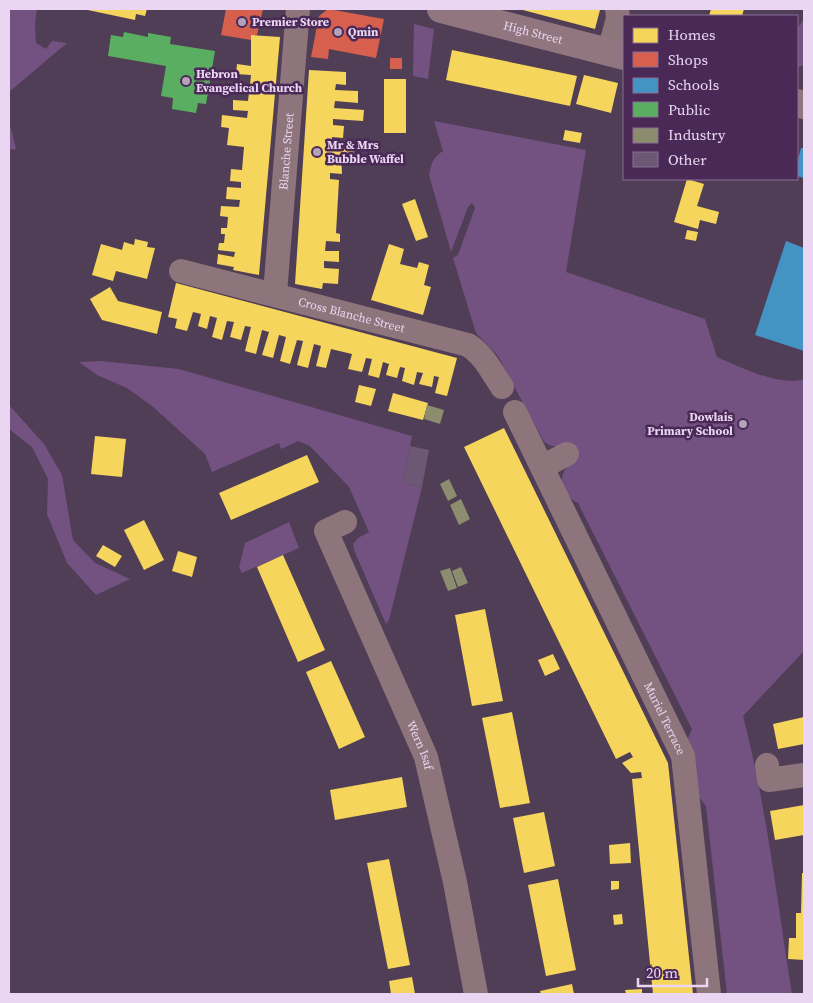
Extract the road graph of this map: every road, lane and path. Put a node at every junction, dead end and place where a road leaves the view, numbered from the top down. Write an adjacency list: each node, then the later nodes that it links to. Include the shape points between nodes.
1 (298, 9): 6 (street, Blanche Street)
2 (441, 9): 4 (street, High Street)
3 (617, 9): 4 (street)
4 (617, 54)
5 (182, 271): 6 (street, Cross Blanche Street)
6 (276, 293): 7 (street, Cross Blanche Street, via 468,345 487,363)
7 (502, 387)
8 (515, 412): 10 (street, Muriel Terrace)
9 (567, 454): 10 (street)
10 (542, 467): 15 (street, Muriel Terrace, via 683,756)
11 (345, 522): 14 (street, Wern Isaf, via 326,531 426,757 455,882)
12 (767, 765): 13 (street, via 769,780)
13 (804, 775)
14 (476, 994)
15 (709, 994)

